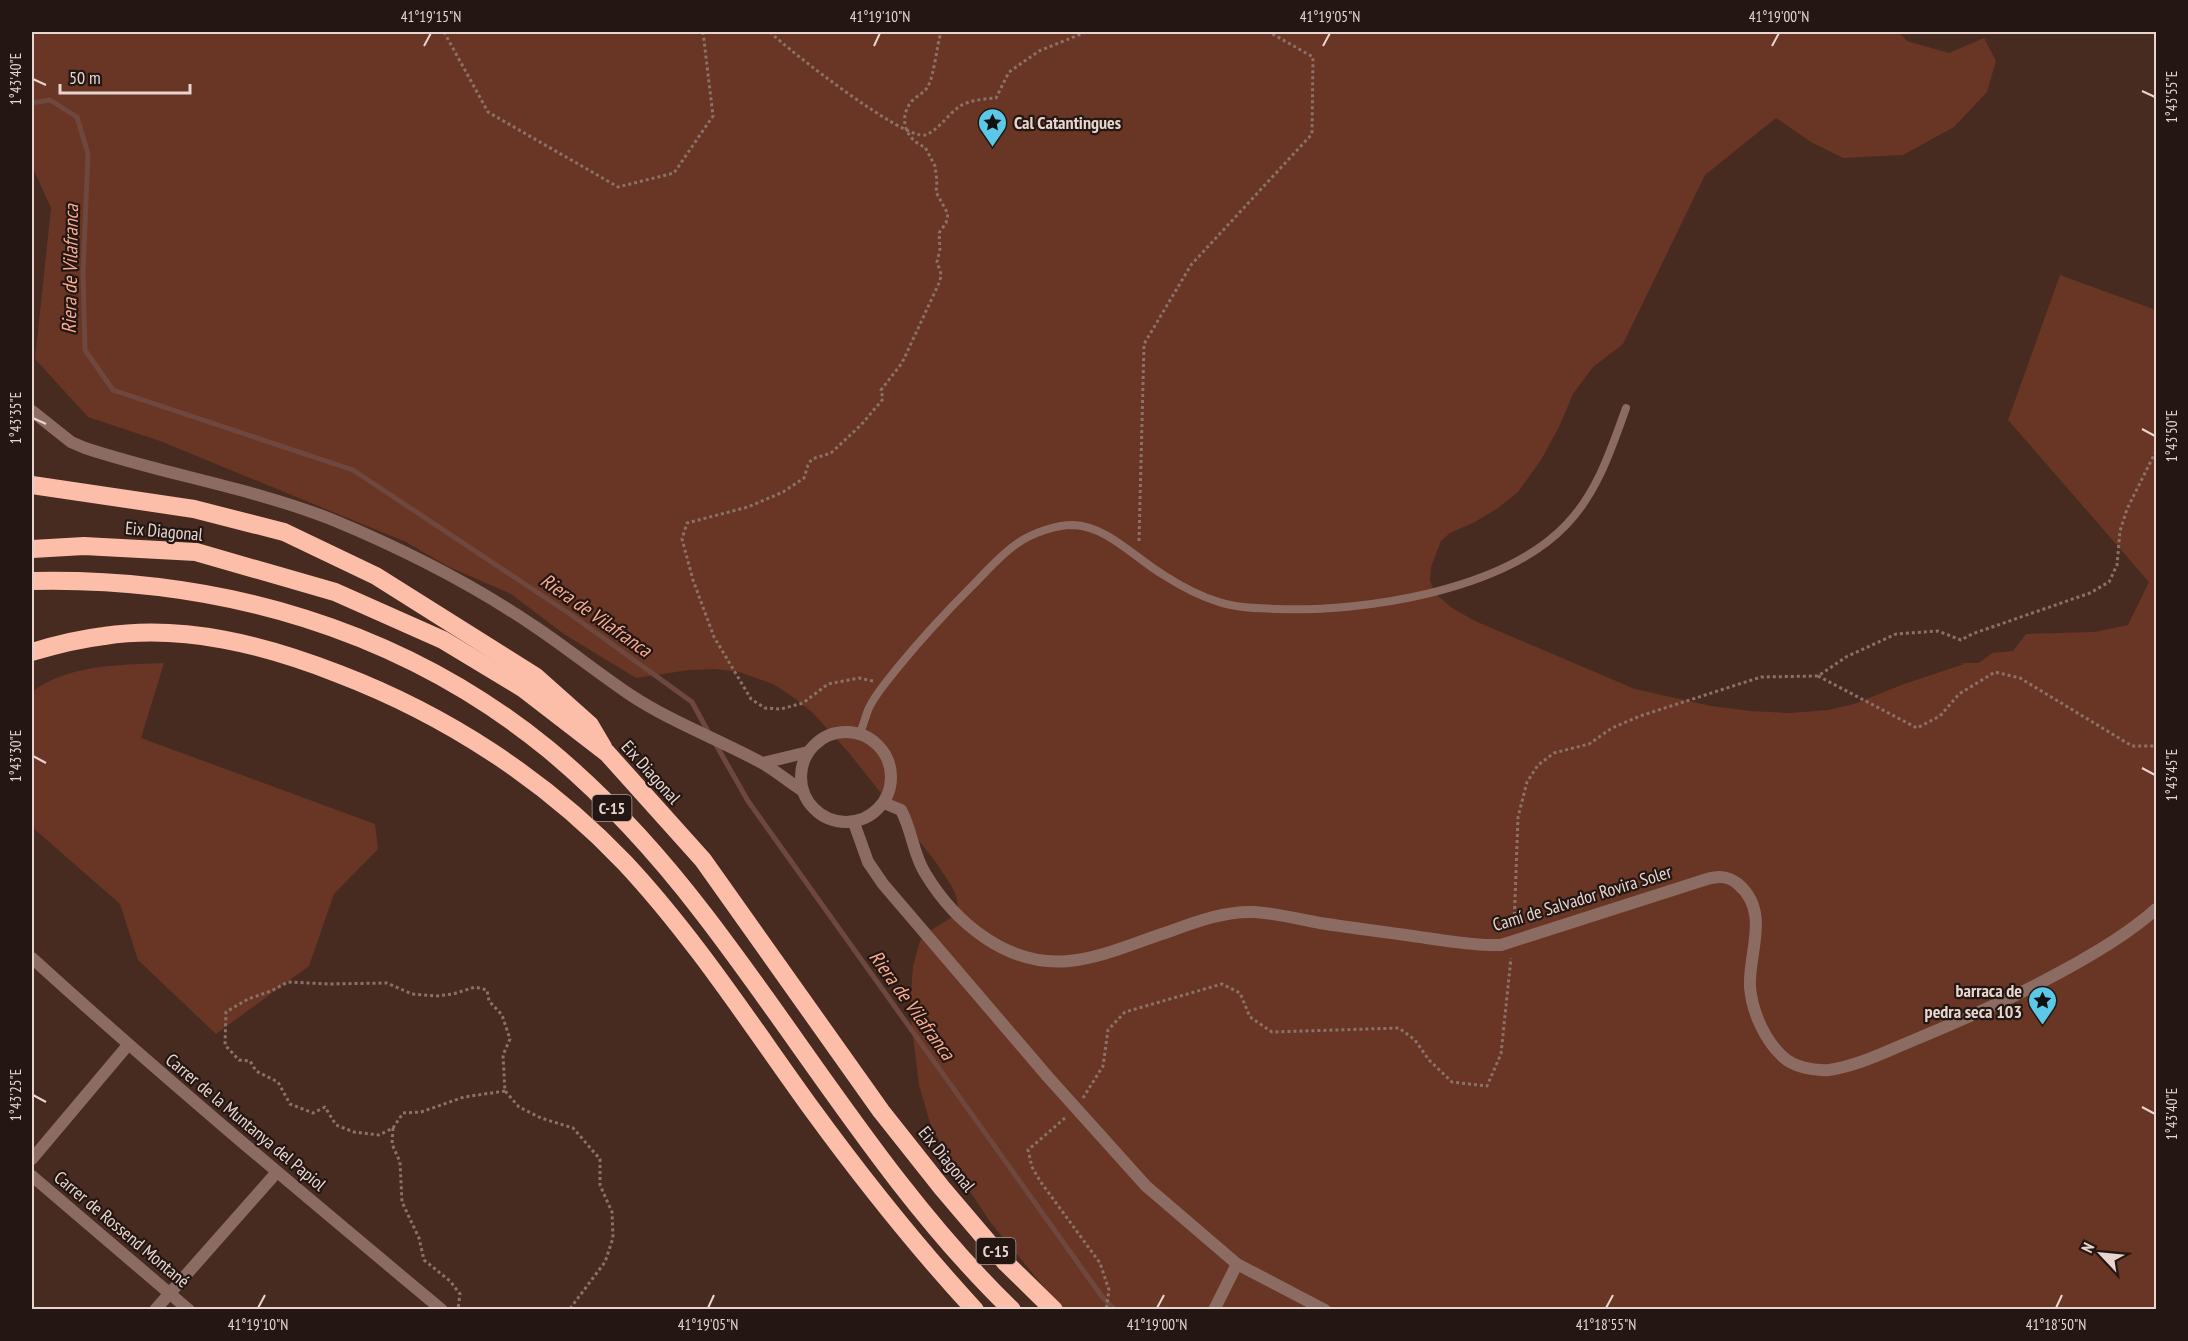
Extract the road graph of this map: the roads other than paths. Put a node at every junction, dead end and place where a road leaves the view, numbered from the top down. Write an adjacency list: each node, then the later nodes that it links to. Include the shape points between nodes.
1 (1626, 408): 7 (lane, via 1588,498 1566,525 1538,549 1452,588 1307,610 1246,608 1196,593 1162,575 1099,531 1073,525 1046,530 1018,543 944,614 881,688)
2 (32, 411): 10 (street, via 85,448 282,501 381,541 458,580 535,627 666,717)
3 (32, 485): 9 (highway, via 194,509 284,532 376,576 535,676 590,725)
4 (32, 549): 9 (highway, Eix Diagonal / C-15, via 84,546 196,552 335,592 443,640 524,689)
5 (32, 580): 26 (highway, C-15, via 165,587 220,596 292,615 345,632 406,660 463,690 526,733 602,798 663,863 911,1196)
6 (32, 652): 25 (highway, via 106,635 183,634 226,639 353,679 412,705 524,773 593,832 658,900 906,1232)
7 (860, 733): 8 (street, via 835,733 820,739); 12 (street, via 883,750 891,764 892,779)
8 (808, 752): 10 (street); 11 (street, via 802,766)
9 (607, 753): 27 (highway, Eix Diagonal / C-15, via 703,860 881,1111 942,1188 1005,1262)
10 (763, 763): 11 (street)
11 (803, 791): 13 (street, via 810,805 829,820)
12 (884, 803): 13 (street, via 870,817); 14 (street, Camí de Salvador Rovira Soler, via 901,810 924,872 966,923 1017,955 1055,962 1084,958 1209,918 1240,912 1490,945 1513,942 1721,876 1742,888 1754,908 1750,986 1760,1024 1782,1056 1802,1067 1828,1070 1857,1063 2019,995 2115,940)
13 (854, 822): 20 (street, via 868,862 883,884 1077,1109 1146,1186)
14 (2157, 909)
15 (32, 958): 16 (street, Carrer de la Muntanya del Papiol)
16 (128, 1045): 17 (street); 18 (street, Carrer de la Muntanya del Papiol)
17 (32, 1159)
18 (277, 1172): 21 (street); 24 (street, Carrer de la Muntanya del Papiol)
19 (32, 1176): 21 (street, Carrer de Rossend Montané)
20 (1237, 1264): 28 (street); 29 (street)
21 (170, 1293): 22 (street); 23 (street, Carrer de Rossend Montané)
22 (155, 1310)
23 (189, 1310)
24 (442, 1310)
25 (975, 1310)
26 (1012, 1310)
27 (1054, 1310)
28 (1214, 1310)
29 (1325, 1310)

